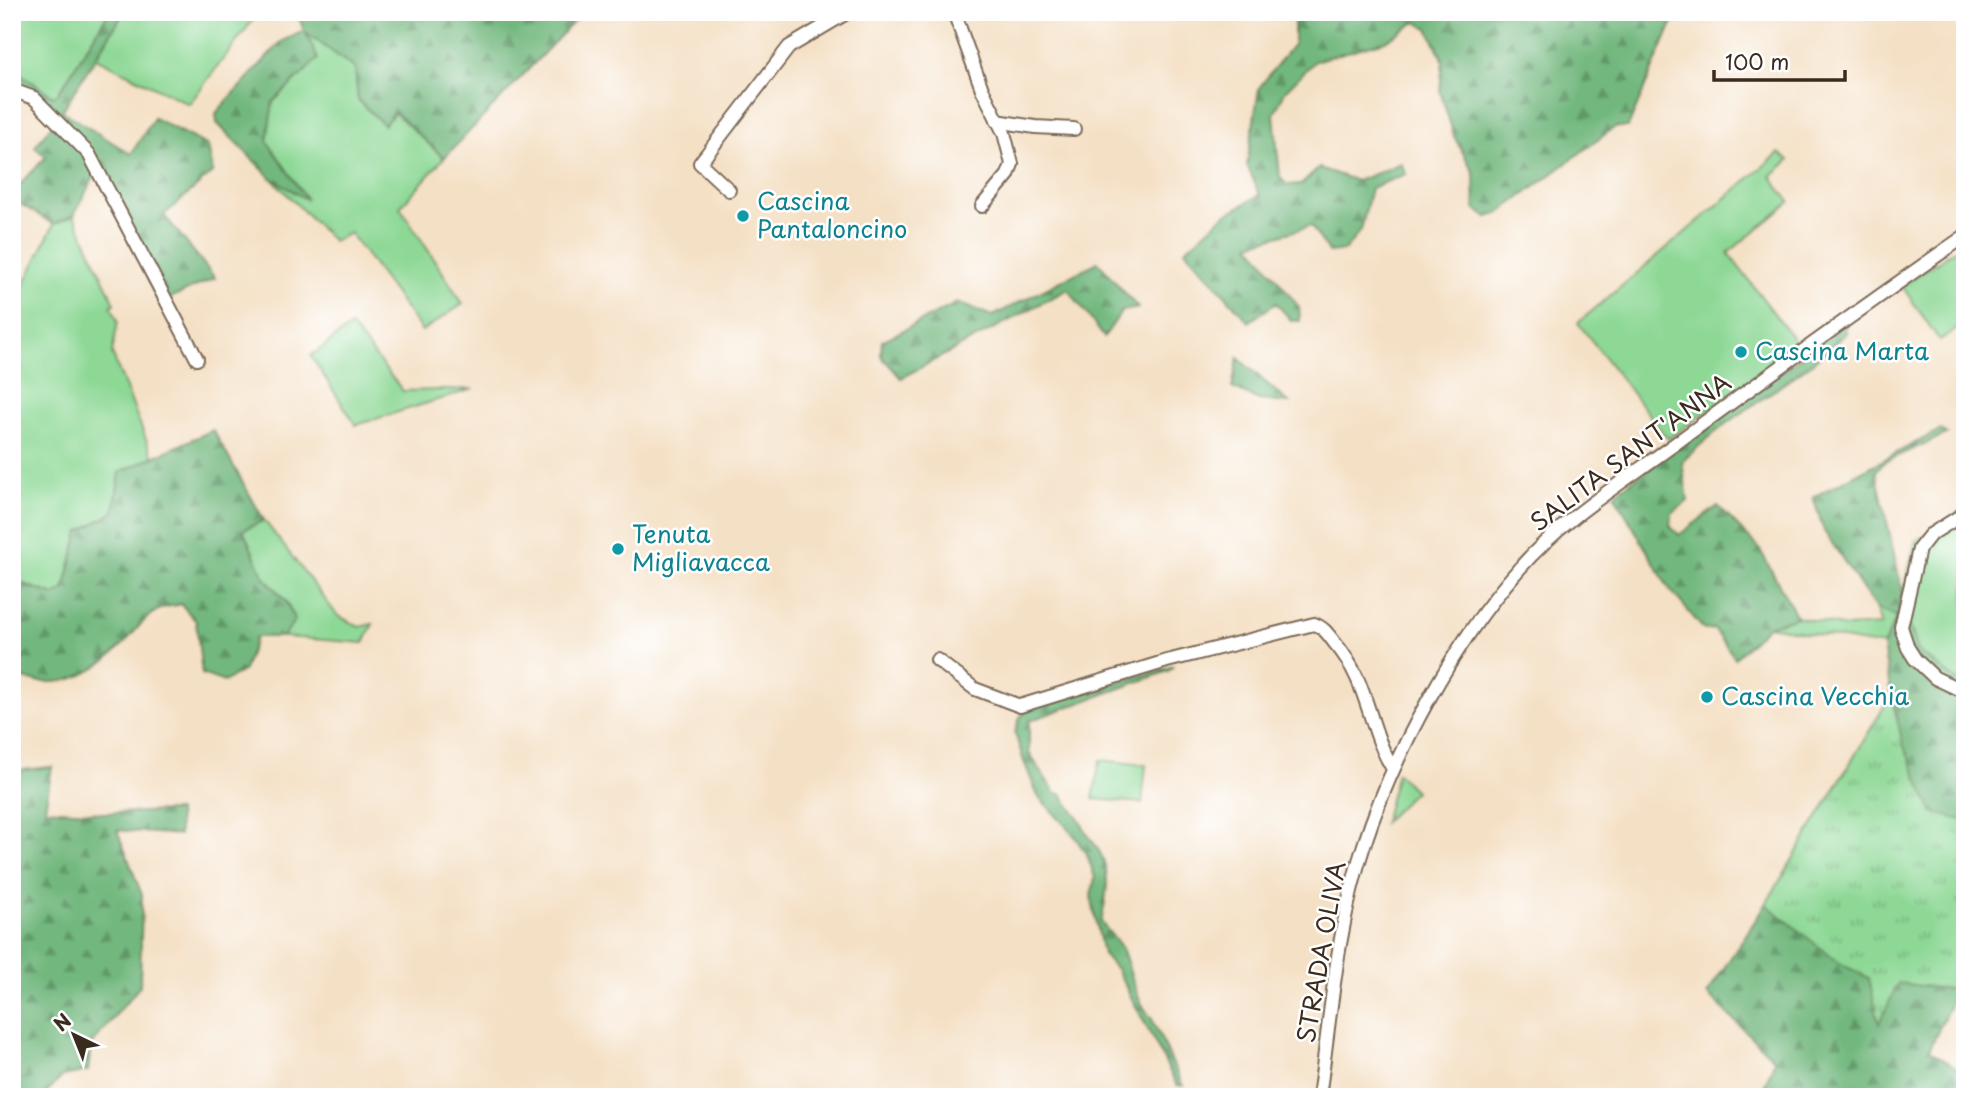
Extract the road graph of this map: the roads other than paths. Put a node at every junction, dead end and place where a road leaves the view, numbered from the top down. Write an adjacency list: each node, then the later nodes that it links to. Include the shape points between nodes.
1 (848, 12): 6 (street, via 789,47 700,163)
2 (954, 12): 4 (street)
3 (12, 90): 9 (street, via 34,98 89,153)
4 (997, 121): 5 (street); 7 (street, via 1012,164)
5 (1074, 129)
6 (729, 190)
7 (982, 206)
8 (1965, 236): 13 (street, SALITA SANT'ANNA, via 1629,478 1535,553 1477,622)
9 (197, 359)
10 (1965, 513): 12 (street, via 1930,535 1919,550 1901,627 1915,659 1935,678)
11 (937, 660): 13 (street, via 975,689 1020,706 1167,661 1314,624 1337,645 1359,677)
12 (1965, 692)
13 (1391, 774): 14 (street, STRADA OLIVA, via 1363,846 1348,908)
14 (1319, 1097)

